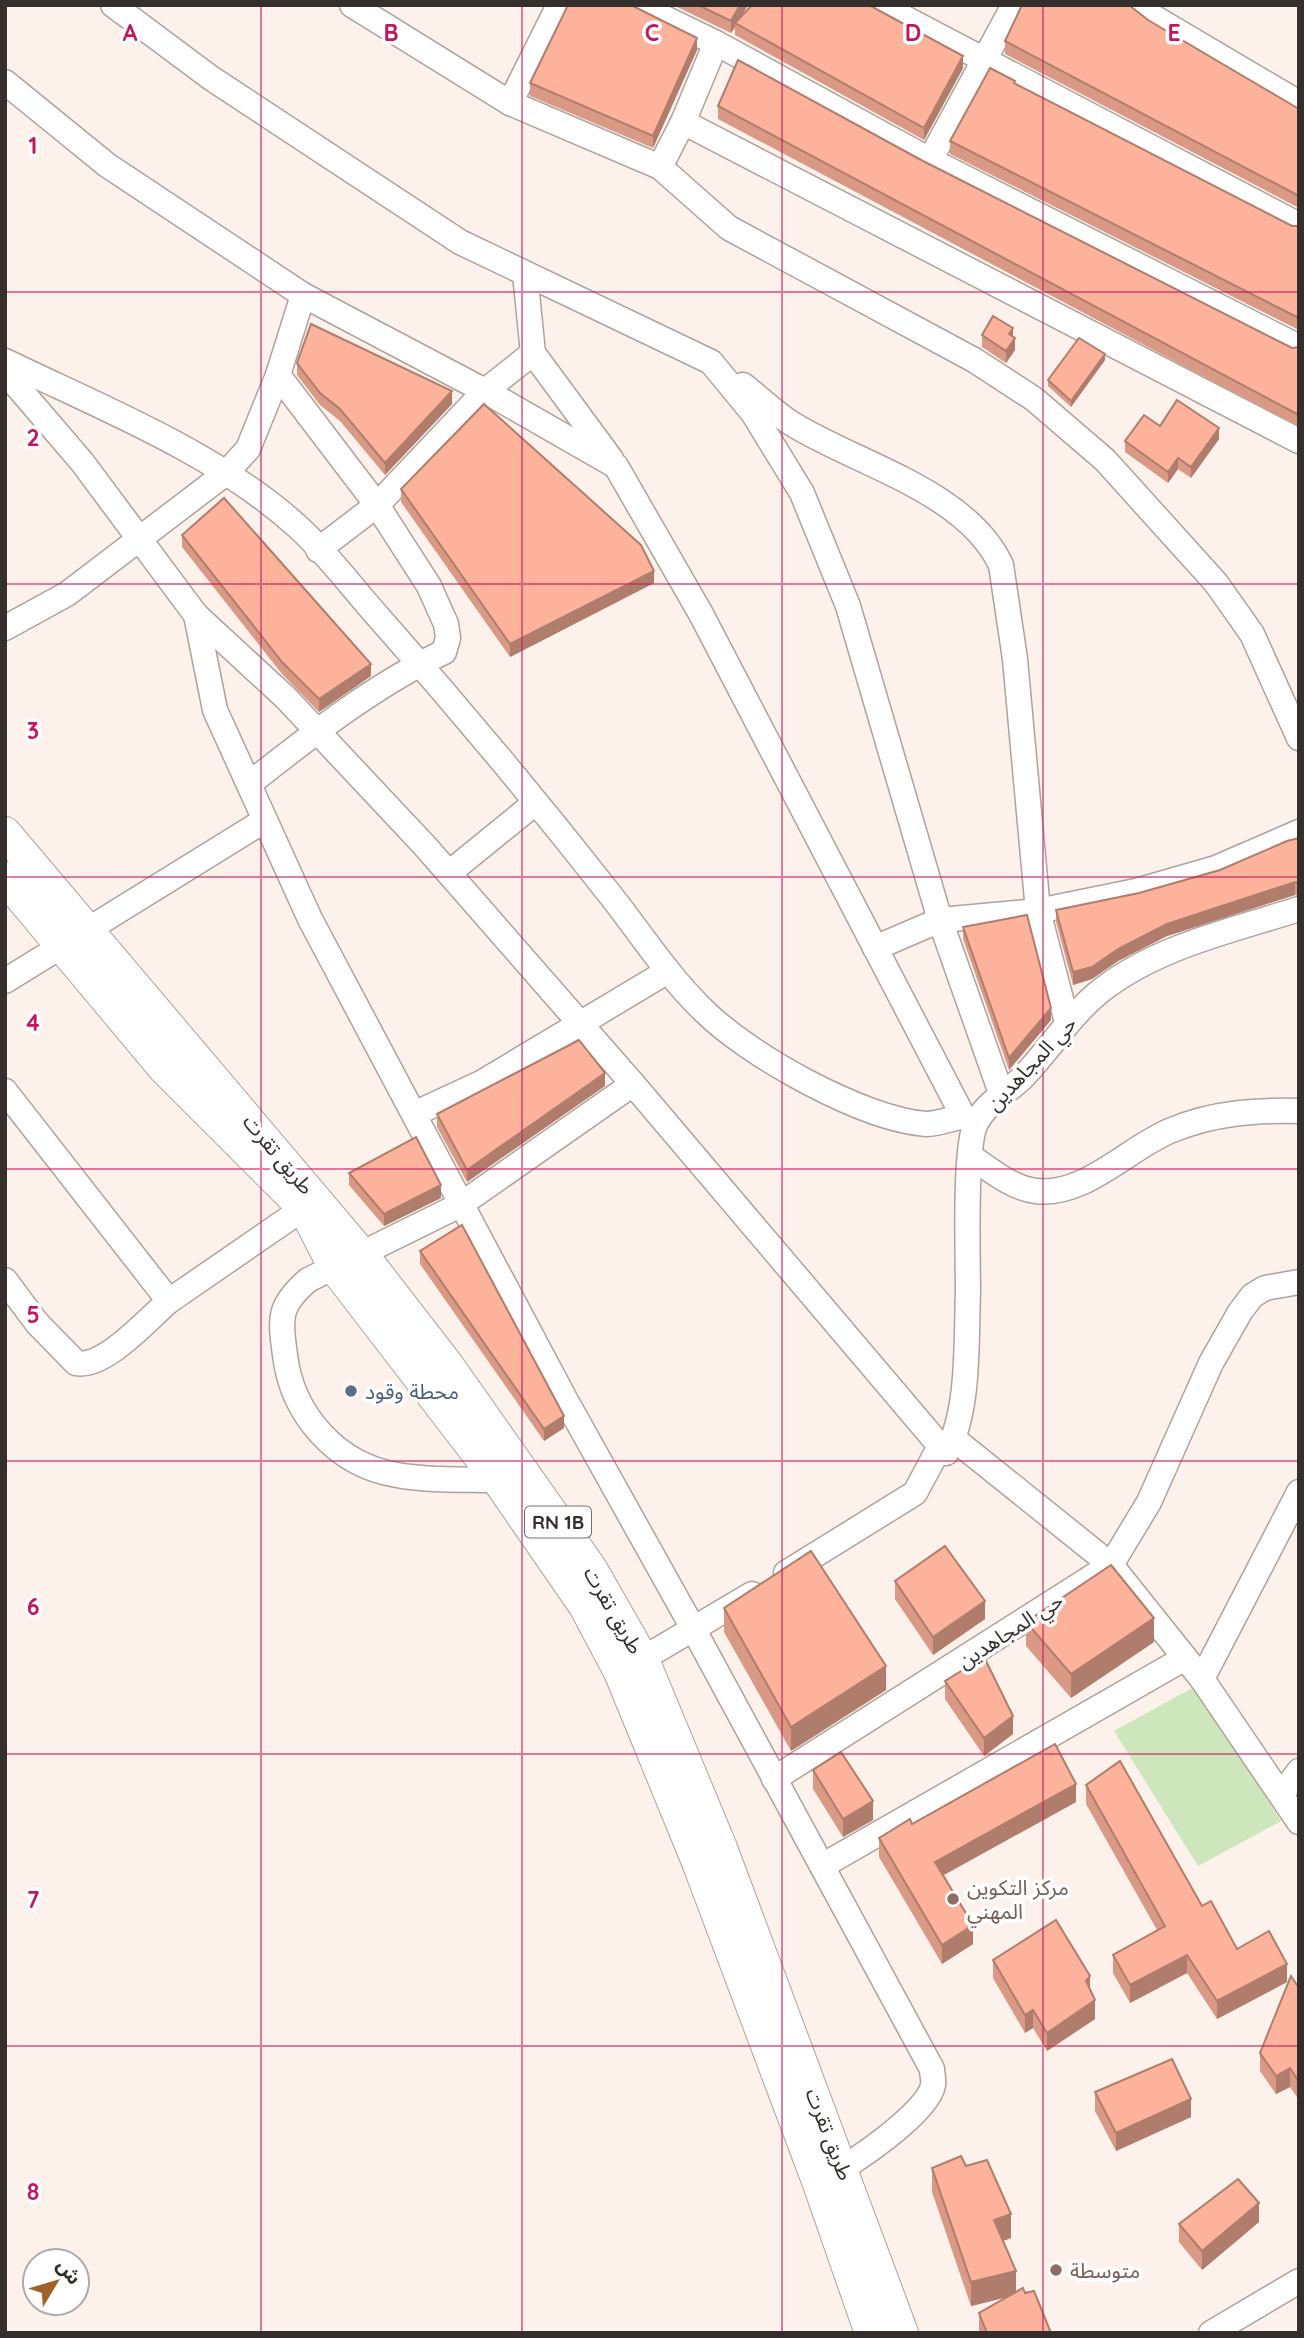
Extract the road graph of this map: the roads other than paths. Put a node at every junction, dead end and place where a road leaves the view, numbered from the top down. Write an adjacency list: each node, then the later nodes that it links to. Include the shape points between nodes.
1 (113, 5): 17 (street, via 350,172 460,242)
2 (352, 5): 11 (street)
3 (559, 5): 11 (street)
4 (638, 5): 8 (street)
5 (880, 5): 9 (street)
6 (1014, 5): 9 (street)
7 (1133, 5): 12 (street)
8 (716, 43): 13 (street); 14 (street)
9 (983, 58): 14 (street); 16 (street)
10 (5, 82): 18 (street, via 107,164)
11 (510, 103): 15 (street)
12 (1299, 103)
13 (683, 122): 15 (street); 26 (street)
14 (930, 160): 19 (street)
15 (660, 167): 36 (street, via 729,228 974,360 1034,399 1092,448 1235,609 1252,634)
16 (1299, 225)
17 (524, 274): 20 (street); 22 (street)
18 (303, 295): 24 (street); 25 (street)
19 (1299, 347)
20 (533, 353): 25 (street); 27 (street)
21 (5, 362): 28 (street)
22 (711, 362): 45 (street, via 794,424 941,501 968,520 995,552 1001,565 1015,659); 46 (street, via 753,413 802,493 848,606)
23 (5, 372): 30 (street)
24 (278, 375): 28 (street, via 248,449); 29 (street)
25 (485, 391): 27 (street); 29 (street)
26 (1299, 441)
27 (616, 466): 49 (street, via 701,614)
28 (226, 473): 30 (street); 31 (street, via 298,526)
29 (377, 505): 31 (street); 34 (street, via 429,586 446,624 444,652)
30 (139, 538): 32 (street); 33 (street, via 67,594)
31 (318, 550): 34 (street)
32 (196, 615): 35 (street); 37 (street, via 215,710)
33 (5, 628)
34 (420, 664): 35 (street); 38 (street)
35 (317, 731): 37 (street); 42 (street)
36 (1298, 735)
37 (249, 784): 39 (street)
38 (535, 803): 42 (street); 50 (street)
39 (265, 820): 47 (street); 58 (street, via 310,919)
40 (5, 832): 47 (main road, طريق تقرت / RN 1B)
41 (1299, 832): 45 (street, via 1216,868 1136,891)
42 (449, 873): 53 (street)
43 (5, 878): 48 (main road, طريق تقرت / RN 1B)
44 (1299, 909): 52 (street, حي المجاهدين, via 1142,964 1103,989)
45 (1038, 911): 46 (street); 52 (street)
46 (940, 920): 49 (street); 56 (street)
47 (88, 929): 48 (street); 63 (main road, طريق تقرت / RN 1B)
48 (63, 947): 51 (street); 62 (main road, طريق تقرت / RN 1B, via 164,1068)
49 (876, 948): 59 (street)
50 (668, 971): 53 (street); 59 (street, via 703,1011 789,1073 905,1120 929,1124)
51 (5, 981)
52 (1067, 1022): 56 (street, حي المجاهدين, via 1020,1080)
53 (579, 1023): 54 (street); 58 (street, via 481,1083)
54 (633, 1084): 61 (street); 68 (street)
55 (5, 1091): 67 (street)
56 (1001, 1093): 59 (street, حي المجاهدين)
57 (1299, 1111): 60 (street, via 1218,1116 1173,1129 1062,1189 1038,1192 1017,1187)
58 (414, 1114): 61 (street)
59 (969, 1120): 60 (street, حي المجاهدين)
60 (970, 1156): 68 (street, حي المجاهدين, via 966,1354)
61 (460, 1205): 63 (street); 72 (street)
62 (304, 1208): 64 (main road, طريق تقرت / RN 1B); 67 (street)
63 (363, 1256): 64 (street); 69 (main road, طريق تقرت / RN 1B, via 448,1366)
64 (335, 1268): 69 (main road, طريق تقرت / RN 1B); 69 (street, via 308,1280 289,1296 281,1314 290,1380 307,1418 321,1435 357,1461 396,1475)
65 (5, 1280): 67 (street, via 37,1323 76,1363 85,1365 106,1355)
66 (1299, 1282): 71 (street, via 1265,1288 1240,1312 1211,1363 1149,1503)
67 (169, 1301)
68 (947, 1444): 71 (street); 72 (street, via 915,1493)
69 (511, 1477): 74 (main road, طريق تقرت / RN 1B, via 591,1569)
70 (1299, 1492): 75 (street)
71 (1111, 1565): 73 (street); 77 (street, حي المجاهدين)
72 (694, 1630): 74 (street); 77 (street)
73 (1185, 1658): 75 (street); 80 (street)
74 (631, 1666): 81 (main road, طريق تقرت / RN 1B, via 721,1849)
75 (1202, 1679): 78 (street)
76 (1299, 1771): 78 (street)
77 (774, 1779): 80 (street)
78 (1281, 1796): 79 (street)
79 (1299, 1822)
80 (822, 1866): 81 (street, via 918,2037 932,2069 933,2087 916,2112)
81 (831, 2175): 83 (main road, طريق تقرت / RN 1B); 84 (main road, طريق تقرت / RN 1B)
82 (1299, 2281): 85 (street)
83 (871, 2333)
84 (902, 2333)
85 (1211, 2333)

